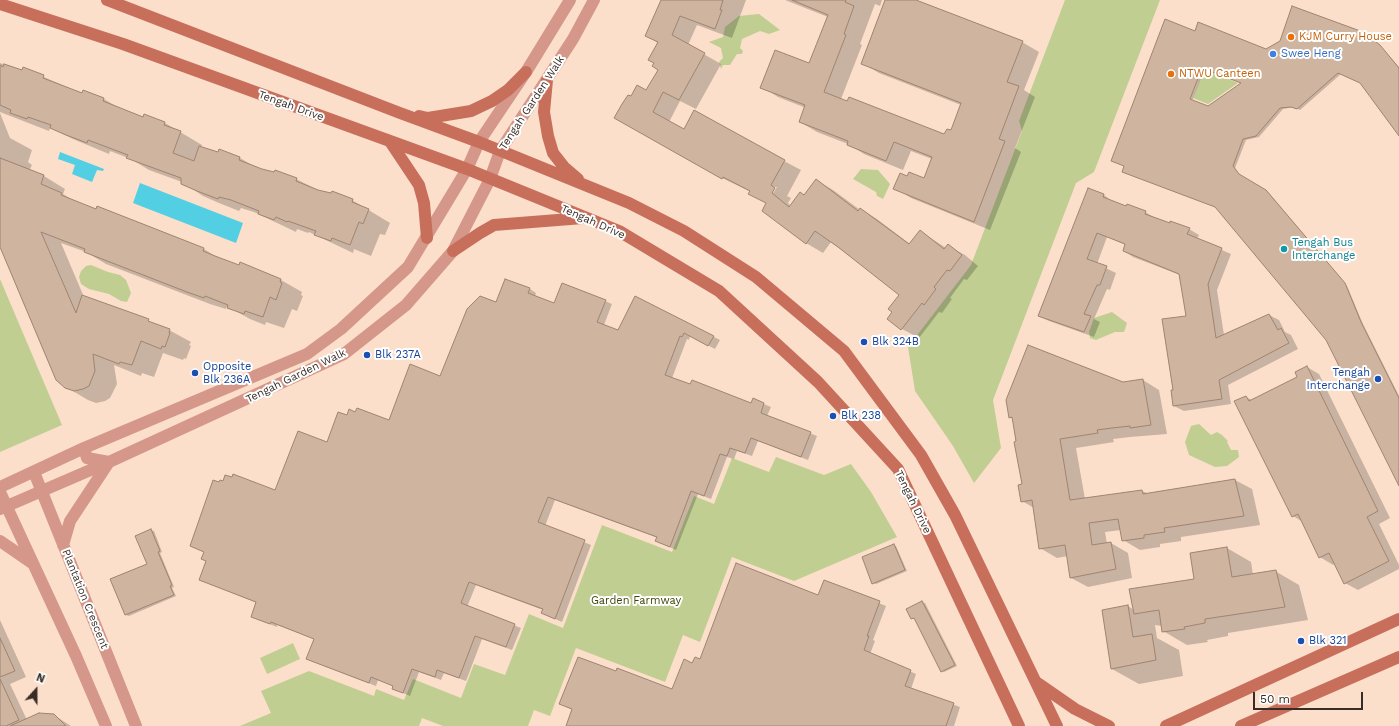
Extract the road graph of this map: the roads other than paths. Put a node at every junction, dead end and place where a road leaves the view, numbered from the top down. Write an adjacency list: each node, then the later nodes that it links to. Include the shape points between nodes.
1 (107, 0): 7 (street)
2 (570, 0): 5 (street, Tengah Garden Walk)
3 (594, 0): 6 (street, Tengah Garden Walk)
4 (0, 4): 9 (street, Tengah Drive, via 123,44)
5 (526, 72): 7 (street, via 508,90 471,111 428,118); 8 (street, Tengah Garden Walk)
6 (547, 80): 10 (street, Tengah Garden Walk); 13 (street, via 544,112 553,153)
7 (400, 114): 8 (street)
8 (479, 142): 10 (street); 11 (street, Tengah Garden Walk)
9 (391, 143): 11 (street, Tengah Drive); 15 (street, via 419,185 424,203)
10 (500, 151): 12 (street, Tengah Garden Walk); 13 (street)
11 (467, 169): 12 (street, Tengah Drive); 15 (street, Tengah Garden Walk)
12 (490, 179): 14 (street, Tengah Drive); 16 (street, Tengah Garden Walk)
13 (584, 185): 29 (street, via 630,203 684,231 756,277 844,350 921,455 955,515)
14 (586, 217): 16 (street, via 494,225); 30 (street, Tengah Drive, via 619,231 719,291 818,382 898,469)
15 (427, 238): 17 (street, Tengah Garden Walk, via 408,267 341,329 307,354)
16 (453, 251): 18 (street, Tengah Garden Walk, via 406,305 344,354)
17 (84, 448): 18 (street, via 87,458); 19 (street, Tengah Garden Walk)
18 (109, 462): 21 (street, Tengah Garden Walk); 25 (street, via 70,521)
19 (34, 472): 20 (street, Tengah Garden Walk); 21 (street, Plantation Crescent)
20 (0, 487)
21 (42, 490): 23 (street, Tengah Garden Walk); 25 (street, Plantation Crescent)
22 (0, 492): 23 (street)
23 (3, 508): 26 (street)
24 (0, 541): 26 (street)
25 (63, 545): 32 (street, Plantation Crescent)
26 (33, 563): 31 (street)
27 (1399, 620): 35 (street)
28 (1399, 657): 36 (street)
29 (1035, 682): 33 (street); 34 (street, via 1075,709)
30 (1016, 723)
31 (106, 726)
32 (136, 726)
33 (1057, 726)
34 (1109, 726)
35 (1166, 726)
36 (1241, 726)

